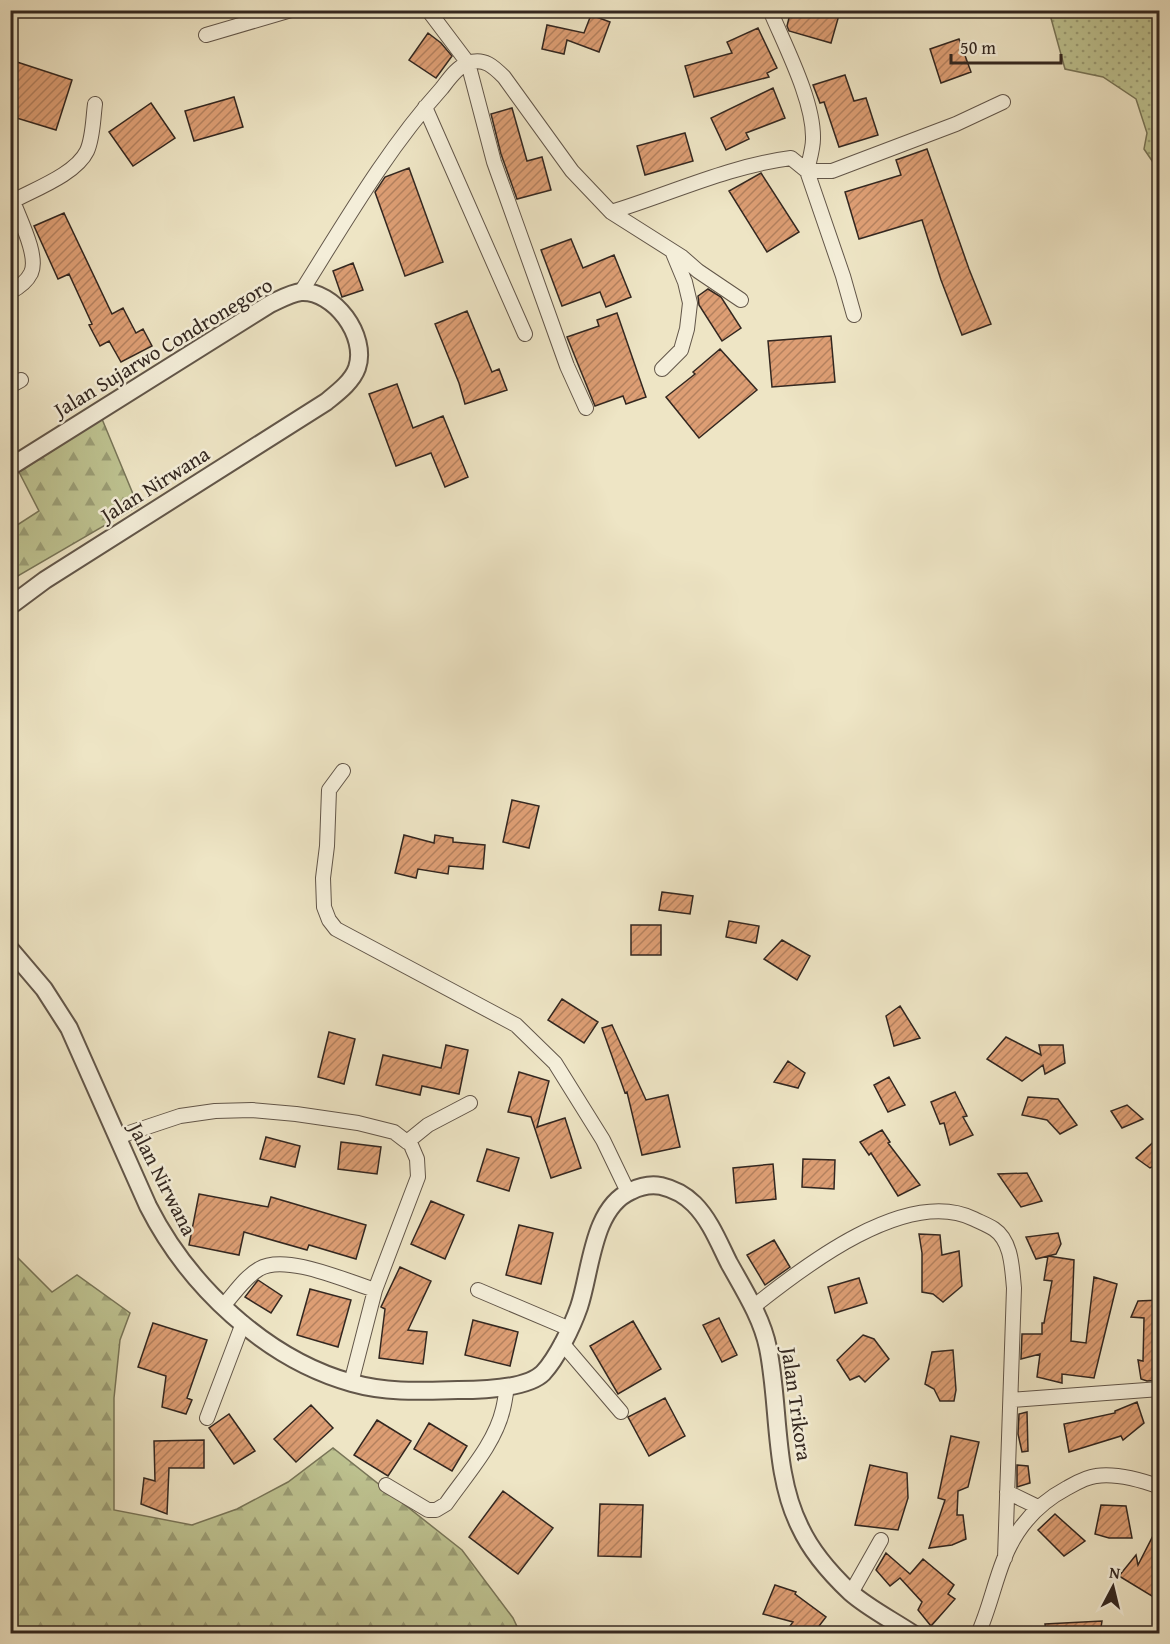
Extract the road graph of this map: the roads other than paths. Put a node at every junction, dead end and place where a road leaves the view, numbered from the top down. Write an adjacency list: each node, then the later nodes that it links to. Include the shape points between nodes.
1 (291, 10): 4 (street)
2 (428, 10): 5 (street)
3 (770, 10): 9 (street, via 810,114 813,139)
4 (206, 35)
5 (468, 63): 8 (street); 11 (street, via 492,64 504,76 572,171); 20 (street, via 494,162 567,366)
6 (1003, 102): 9 (street, via 832,171)
7 (94, 104): 10 (street, via 90,142 81,160 69,171)
8 (425, 107): 14 (street, via 364,191); 17 (street)
9 (807, 171): 11 (street, via 791,158 771,161); 16 (street)
10 (12, 200): 13 (street, via 33,254 31,273)
11 (611, 212): 12 (street)
12 (673, 253): 15 (street); 18 (street, via 690,303 681,350)
13 (10, 292)
14 (301, 292): 19 (street, Jalan Sujarwo Condronegoro, via 326,298 347,318 359,343 357,369); 21 (street, Jalan Sujarwo Condronegoro, via 270,304)
15 (741, 300)
16 (854, 315)
17 (525, 334)
18 (662, 369)
19 (326, 402): 22 (street, Jalan Nirwana)
20 (586, 408)
21 (10, 467)
22 (10, 606)
23 (343, 771): 28 (street, via 329,790 323,878 324,907 329,920 336,929 516,1025 555,1063)
24 (10, 950): 26 (street, Jalan Nirwana, via 44,989 69,1028)
25 (470, 1103): 27 (street, via 428,1125)
26 (117, 1137): 27 (street, via 180,1116 252,1110 358,1123 394,1132); 31 (street, Jalan Nirwana, via 162,1234 183,1264)
27 (407, 1142): 29 (street, via 417,1159 418,1177)
28 (635, 1189): 32 (street, Jalan Trikora, via 663,1186 693,1203 706,1218); 34 (street, Jalan Nirwana, via 617,1199 606,1214 593,1248 580,1306)
29 (375, 1290): 31 (street, via 294,1264 276,1263 255,1271); 35 (street)
30 (478, 1290): 34 (street)
31 (222, 1306): 33 (street, Jalan Nirwana)
32 (753, 1307): 38 (street, via 812,1262 893,1220 927,1213 968,1216 996,1229 1009,1252 1014,1288); 47 (street, Jalan Trikora, via 768,1348 790,1502 810,1544)
33 (243, 1323): 35 (street, Jalan Nirwana, via 291,1357); 40 (street)
34 (566, 1336): 36 (street, Jalan Nirwana, via 539,1377); 39 (street)
35 (351, 1383): 36 (street, Jalan Nirwana, via 396,1391)
36 (507, 1386): 41 (street, via 497,1425 446,1504 428,1510)
37 (1160, 1389): 38 (street)
38 (1011, 1400): 43 (street)
39 (621, 1412)
40 (207, 1418)
41 (386, 1485)
42 (1160, 1487): 44 (street, via 1113,1475 1096,1476 1072,1485)
43 (1007, 1492): 44 (street); 46 (street)
44 (1038, 1507): 46 (street, via 1021,1527)
45 (881, 1539): 47 (street)
46 (1005, 1558): 49 (street)
47 (851, 1593): 48 (street, Jalan Trikora)
48 (913, 1634)
49 (978, 1634)

